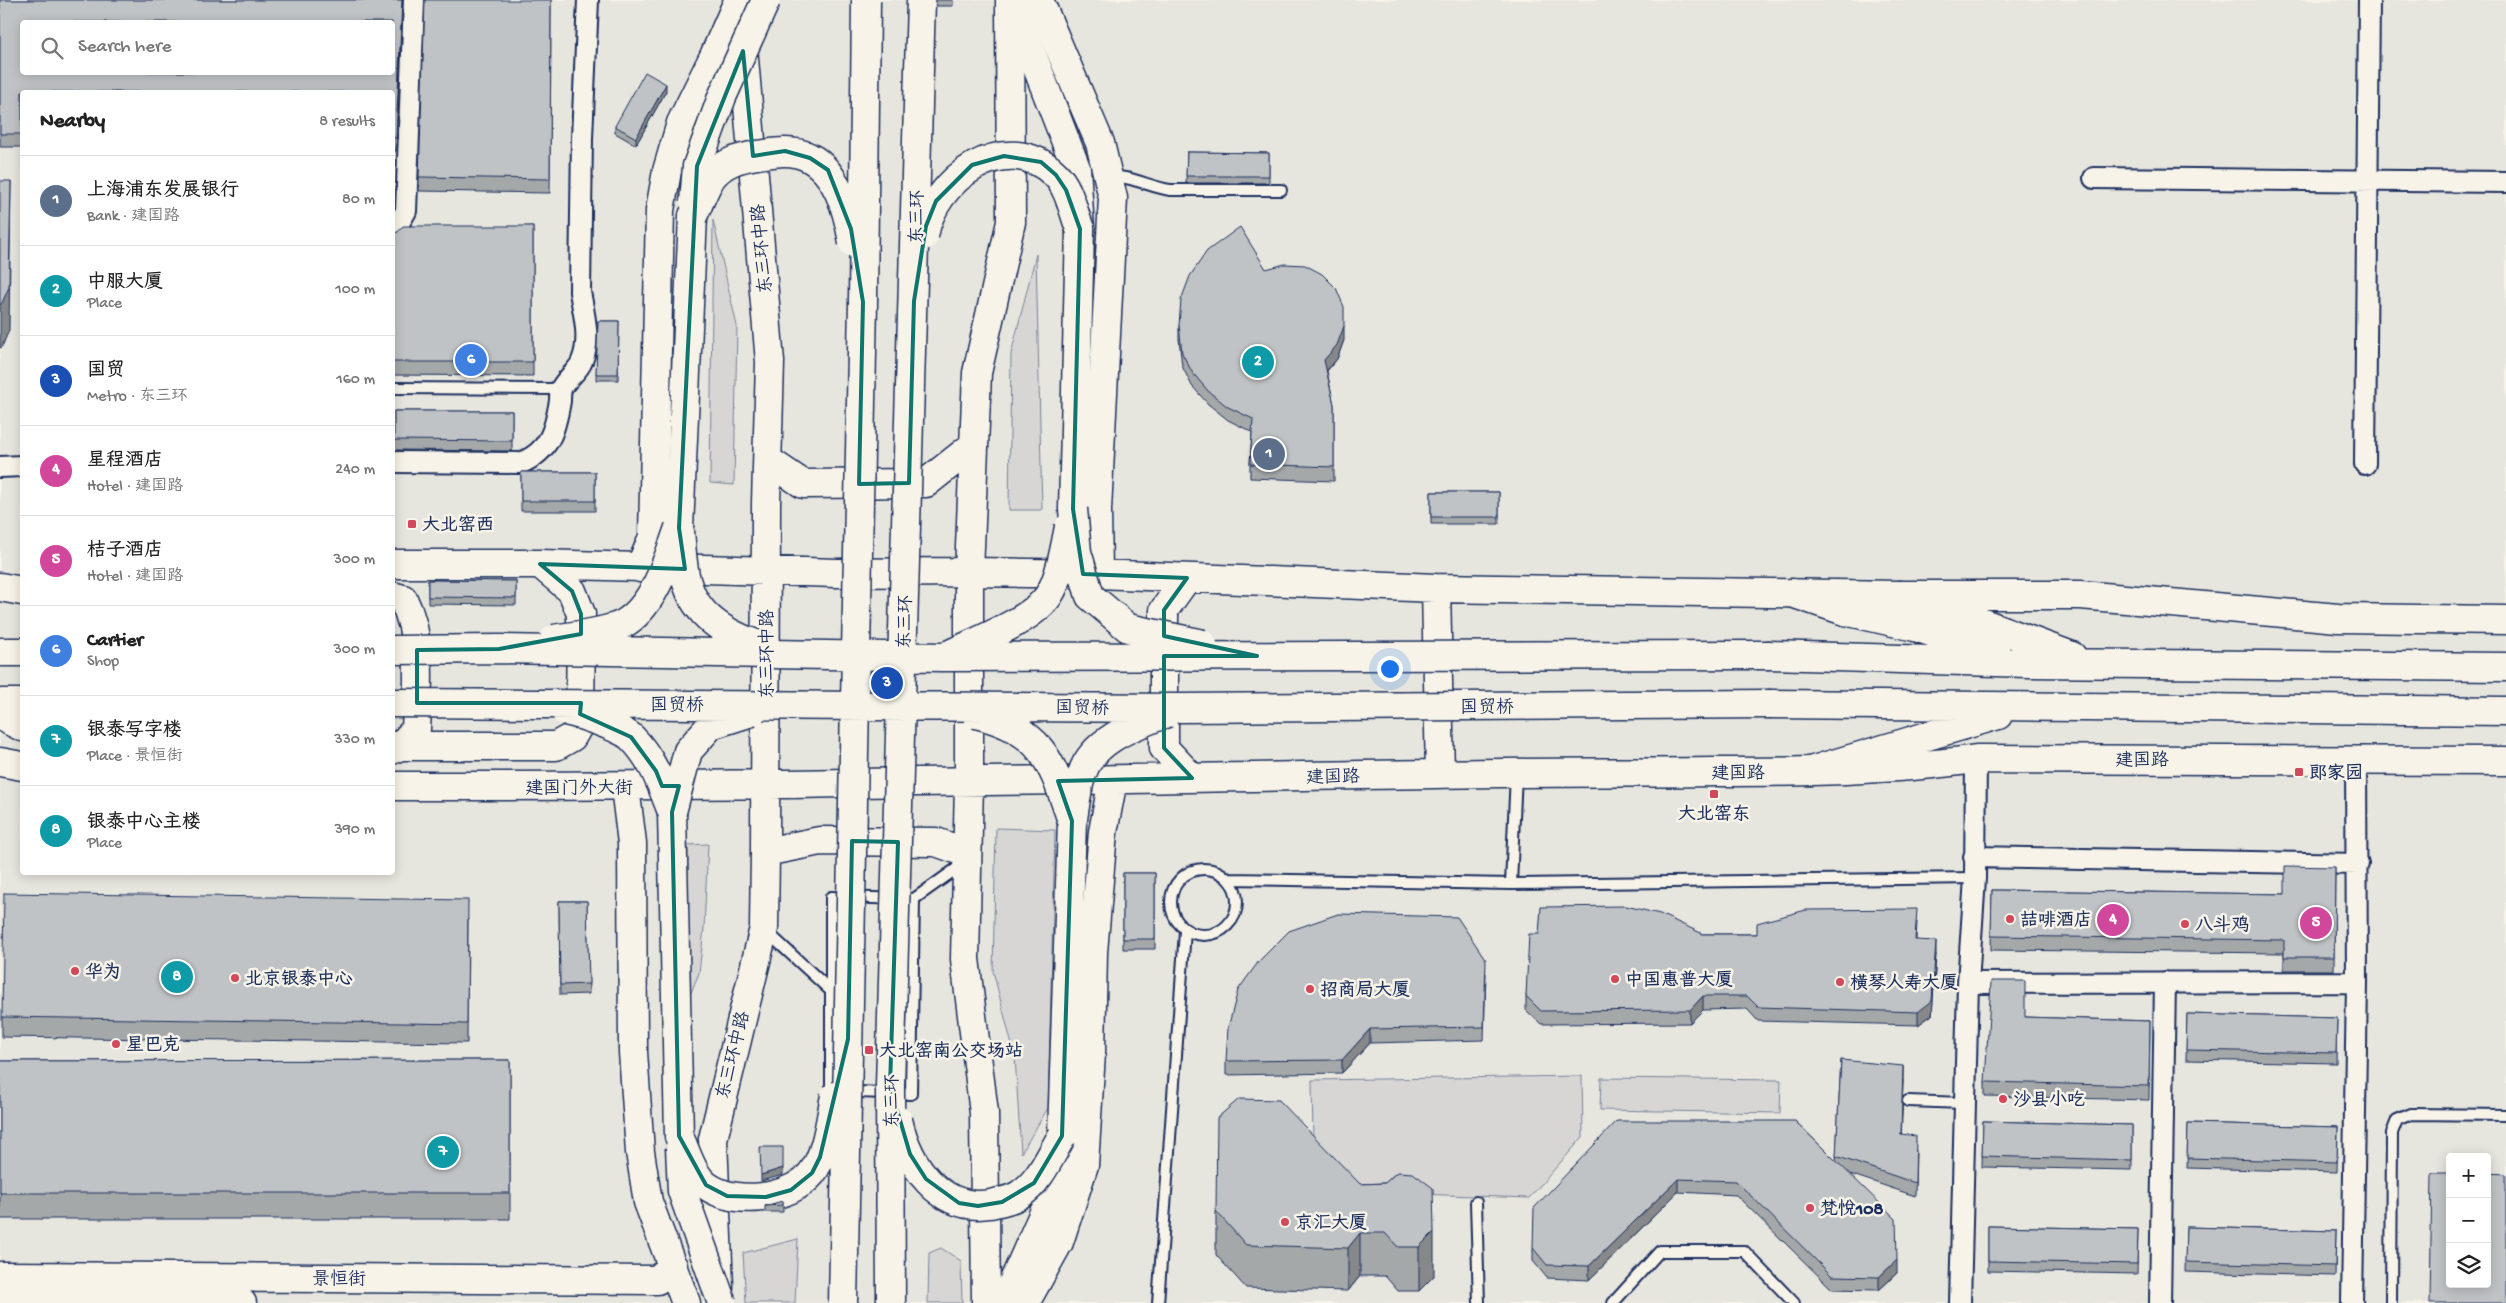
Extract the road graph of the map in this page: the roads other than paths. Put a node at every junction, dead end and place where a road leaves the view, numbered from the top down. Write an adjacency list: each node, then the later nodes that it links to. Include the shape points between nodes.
1 (414, 0): 17 (street, via 406,211)
2 (588, 0): 21 (street, via 580,292 586,340 582,362)
3 (738, 0): 23 (main road, 东三环中路, via 770,362); 32 (main road, via 681,123 660,210 653,537)
4 (766, 0): 15 (main road, bridge, via 722,97 697,166)
5 (866, 0): 19 (main road, bridge)
6 (921, 0): 18 (main road, 东三环, bridge)
7 (1010, 0): 16 (main road, bridge, via 1076,168); 22 (main road, via 1011,222 977,373)
8 (1039, 0): 10 (main road, via 1100,143)
9 (2369, 0): 12 (street)
10 (1108, 177): 14 (lane, via 1121,176 1170,190); 35 (main road, via 1113,198 1098,500)
11 (2094, 178): 12 (street)
12 (2368, 181): 13 (street); 25 (street)
13 (2506, 182)
14 (1280, 190)
15 (693, 216): 19 (main road, bridge, via 711,178 724,165 739,158 785,151 810,158 828,170 842,200 851,229); 29 (main road)
16 (1080, 229): 18 (main road, bridge, via 1066,190 1056,175 1041,162 1023,156 1004,156 972,165 950,183 936,201 926,226); 28 (main road)
17 (395, 230)
18 (914, 301): 99 (main road, 东三环, bridge)
19 (863, 302): 98 (main road, bridge)
20 (395, 388): 21 (lane)
21 (561, 389): 24 (street, via 553,433 535,457 521,463)
22 (974, 445): 23 (main road, via 926,483 803,484); 34 (main road)
23 (769, 461): 33 (main road, 东三环中路)
24 (395, 462)
25 (2365, 464)
26 (20, 466): 27 (street)
27 (0, 467)
28 (1073, 509): 51 (main road, bridge, via 1077,552 1090,596 1128,628); 52 (main road, bridge, via 1063,556 1049,595 1029,613 1000,630)
29 (679, 528): 47 (main road, bridge, via 653,591 644,605 623,624); 50 (main road, bridge, via 687,586 699,609 716,625 753,644)
30 (395, 564): 31 (main road)
31 (540, 564): 32 (main road); 67 (main road, via 572,592 582,614 580,723 572,737 556,746)
32 (640, 568): 33 (main road)
33 (766, 570): 34 (main road); 79 (main road, 东三环中路)
34 (969, 572): 35 (main road); 78 (main road)
35 (1098, 574): 36 (main road)
36 (1187, 578): 38 (main road); 76 (main road, via 1164,610 1164,748)
37 (0, 587): 39 (main road)
38 (1436, 588): 40 (main road); 75 (main road)
39 (20, 591)
40 (1792, 593): 41 (main road); 53 (main road)
41 (1899, 595): 45 (main road, via 2081,595 2338,618); 54 (main road)
42 (0, 596): 43 (main road)
43 (20, 596)
44 (395, 597): 67 (main road, via 403,599 408,610 416,644 416,729)
45 (2506, 620)
46 (395, 650): 47 (main road, bridge)
47 (499, 650): 50 (main road, bridge)
48 (0, 652): 49 (main road)
49 (20, 652)
50 (800, 654): 52 (main road, bridge)
51 (1257, 656): 52 (main road, bridge); 53 (main road, bridge, via 1770,656)
52 (943, 657)
53 (2028, 663): 54 (main road)
54 (2090, 663): 55 (main road)
55 (2506, 667)
56 (0, 703): 57 (main road)
57 (20, 703)
58 (395, 703): 59 (main road, 国贸桥, bridge)
59 (533, 703): 60 (main road, 国贸桥, bridge); 82 (main road, bridge, via 584,715 631,737 656,771)
60 (793, 705): 61 (main road, 国贸桥, bridge); 82 (main road, bridge, via 743,714 711,726 688,751)
61 (943, 706): 63 (main road, 国贸桥, bridge); 83 (main road, bridge, via 1004,721 1028,736 1048,760)
62 (2024, 707): 63 (main road, 国贸桥, bridge, via 1771,704); 64 (main road); 73 (main road)
63 (1180, 708): 83 (main road, bridge, via 1115,736 1091,756 1082,773)
64 (2505, 711)
65 (0, 716): 66 (main road)
66 (20, 726)
67 (395, 747)
68 (1976, 759): 69 (main road, 建国路); 73 (main road, 建国路, via 1918,767); 86 (street)
69 (2356, 760): 70 (main road, 建国路); 87 (street)
70 (2506, 761)
71 (0, 762): 72 (main road)
72 (20, 766)
73 (1810, 771): 74 (main road, 建国路)
74 (1516, 773): 75 (main road, 建国路); 90 (lane)
75 (1440, 774): 76 (main road, 建国路)
76 (1192, 778): 77 (main road, 建国路)
77 (1113, 780): 78 (main road, 建国路); 116 (main road, via 1102,832 1093,952 1084,1165 1059,1242)
78 (969, 783): 79 (main road, 建国门外大街); 85 (main road)
79 (766, 784): 81 (main road, 建国门外大街); 84 (main road, 东三环中路)
80 (395, 786): 81 (main road, 建国门外大街)
81 (625, 787): 106 (main road, via 632,843 633,1052 640,1152 648,1202)
82 (672, 812): 103 (main road)
83 (1072, 821): 104 (main road)
84 (766, 852): 85 (main road, via 820,841 936,842); 92 (main road, 东三环中路)
85 (967, 857): 91 (lane); 114 (main road, via 965,959 984,1112)
86 (1974, 857): 87 (street); 88 (street)
87 (2358, 864): 95 (street)
88 (1975, 878): 90 (lane); 96 (street)
89 (1229, 879): 90 (lane); 93 (lane, via 1238,900 1230,925 1205,936); 93 (lane, via 1208,868 1188,872 1171,890 1171,914)
90 (1511, 884)
91 (914, 899): 97 (lane, via 831,897); 97 (lane, via 911,1094 831,1091)
92 (764, 928): 97 (lane); 111 (main road, 东三环中路, via 713,1139)
93 (1185, 931): 117 (lane)
94 (2165, 982): 95 (street); 96 (street); 122 (street)
95 (2357, 982): 123 (street)
96 (1968, 983): 101 (street)
97 (831, 991)
98 (848, 1039): 103 (main road, bridge, via 820,1157 812,1173 791,1190 766,1197 727,1196 706,1185 695,1172); 112 (main road, bridge)
99 (890, 1086): 104 (main road, bridge, via 910,1154 926,1179 940,1193 959,1203 978,1206 1019,1195 1034,1183); 113 (main road, 东三环, bridge)
100 (1908, 1100): 101 (lane)
101 (1964, 1103): 121 (street)
102 (2506, 1115): 124 (lane, via 2411,1114 2397,1120 2392,1133)
103 (679, 1136): 111 (main road, bridge, via 682,1191)
104 (1062, 1136): 115 (main road, via 1054,1190)
105 (1476, 1202): 118 (lane)
106 (673, 1266): 107 (main road, 景恒街, via 657,1280); 110 (main road)
107 (0, 1276)
108 (0, 1302): 109 (main road)
109 (242, 1303)
110 (686, 1303)
111 (721, 1303)
112 (843, 1303)
113 (891, 1303)
114 (986, 1303)
115 (1004, 1303)
116 (1026, 1303)
117 (1158, 1303)
118 (1479, 1303)
119 (1613, 1303): 120 (lane, via 1660,1252 1744,1251)
120 (1794, 1303)
121 (1960, 1303)
122 (2160, 1303)
123 (2352, 1303)
124 (2391, 1303)

